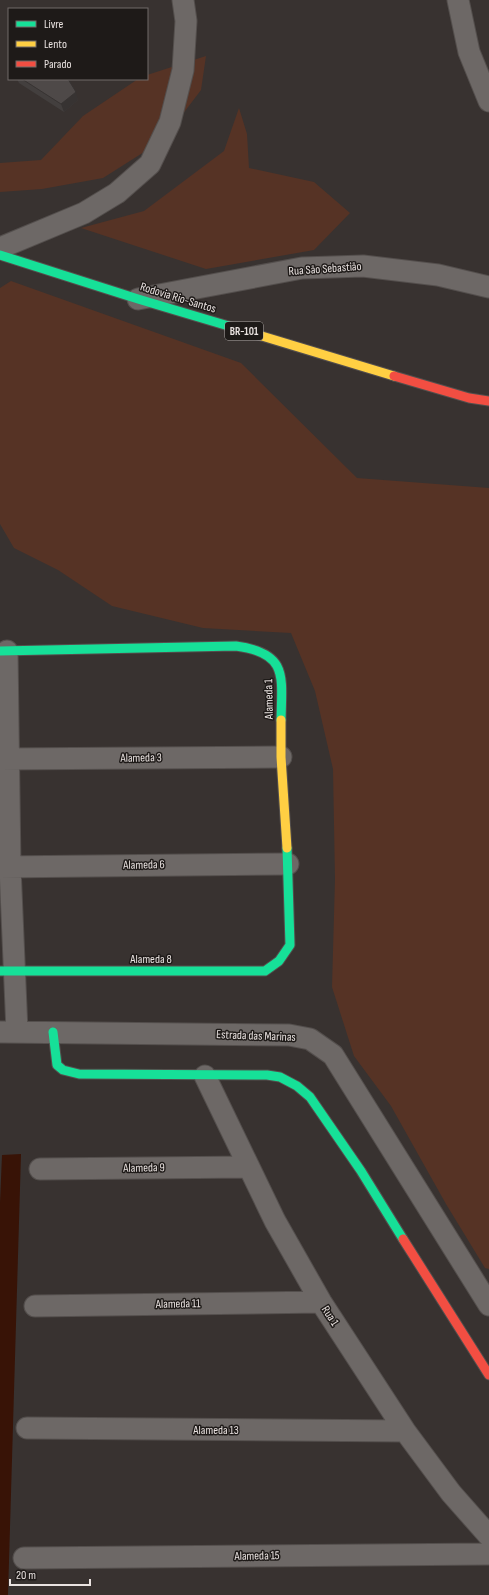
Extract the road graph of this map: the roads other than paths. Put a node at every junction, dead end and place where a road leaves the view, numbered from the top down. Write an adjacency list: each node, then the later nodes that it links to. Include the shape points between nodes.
1 (183, 0): 4 (street, via 186,21 182,70 170,122 150,164 117,193 84,213)
2 (458, 0): 3 (street, via 469,52)
3 (489, 101)
4 (0, 248)
5 (0, 255): 7 (main road, Rodovia Rio-Santos / BR-101)
6 (489, 287): 7 (street, Rua São Sebastião, via 438,275 363,266 302,268)
7 (138, 299): 8 (main road, Rodovia Rio-Santos / BR-101, via 462,396)
8 (489, 401)
9 (4, 651): 10 (main road, Alameda 1, via 236,646 257,649 274,660 280,668); 11 (street)
10 (281, 757): 11 (street, Alameda 3); 12 (main road, Alameda 1)
11 (4, 759): 13 (street)
12 (288, 864): 13 (street, Alameda 6); 14 (main road, Alameda 1)
13 (5, 867): 15 (street)
14 (290, 945): 15 (main road, Alameda 8, via 279,961 265,971 258,972)
15 (7, 970): 16 (street)
16 (8, 1032): 17 (street, Estrada das Marinas)
17 (53, 1032): 18 (main road, via 57,1065 63,1070 79,1074); 22 (street, Estrada das Marinas, via 289,1035 310,1039 333,1055)
18 (205, 1076): 19 (street, Rua 1); 24 (main road, via 280,1077 310,1097 361,1171)
19 (249, 1167): 20 (street, Alameda 9); 21 (street, Rua 1, via 275,1221)
20 (40, 1169)
21 (321, 1302): 23 (street, Alameda 11); 26 (street, Rua 1)
22 (489, 1305)
23 (35, 1306)
24 (489, 1375)
25 (27, 1428): 26 (street, Alameda 13)
26 (405, 1431): 27 (street, Rua 1, via 451,1493)
27 (489, 1536)
28 (489, 1554): 29 (street, Alameda 15)
29 (24, 1558)

